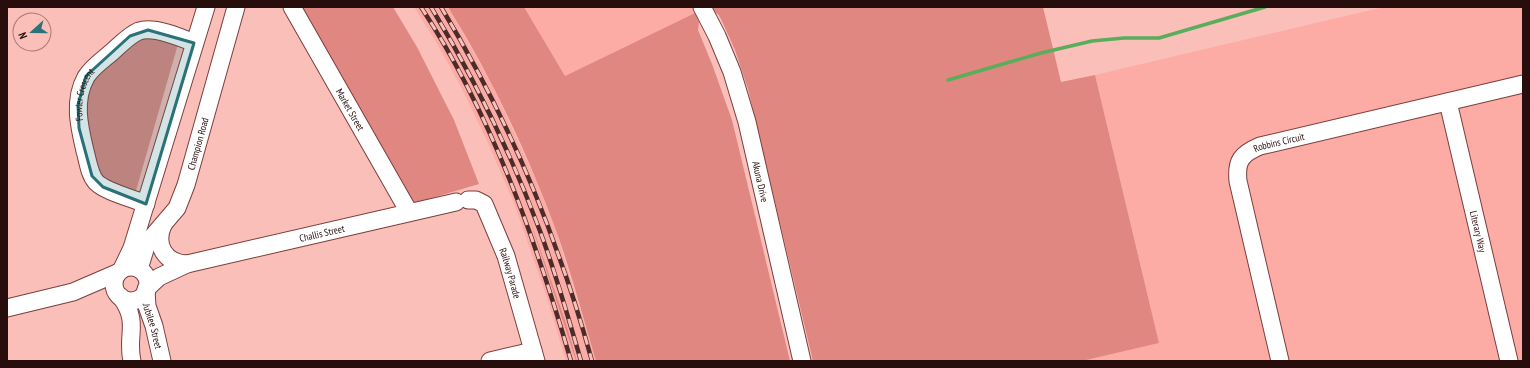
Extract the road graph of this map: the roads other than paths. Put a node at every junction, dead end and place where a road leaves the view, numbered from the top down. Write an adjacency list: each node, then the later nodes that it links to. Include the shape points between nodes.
1 (206, 7): 5 (street)
2 (236, 7): 11 (street, Champion Road, via 186,185 177,208)
3 (292, 7): 10 (street, Market Street)
4 (702, 7): 23 (street, Akuna Drive, via 732,72 747,122)
5 (194, 42): 9 (street); 9 (street, Fowler Crescent, via 169,33 139,31 93,69 86,76 82,87 77,116 92,176 103,187)
6 (1523, 84): 7 (street, Robbins Circuit)
7 (1448, 102): 24 (street, Robbins Circuit, via 1260,146 1249,150 1240,159 1238,181); 25 (street, Literary Way)
8 (462, 201): 10 (street, Challis Street); 19 (street, Railway Parade, via 476,200 484,204 506,256)
9 (146, 204): 14 (street, via 132,248)
10 (409, 212): 12 (street, Challis Street)
11 (163, 225): 12 (street, via 159,238 161,248 172,260); 13 (street, Champion Road, via 148,243)
12 (187, 264): 13 (street, Challis Street); 15 (street, Challis Street, via 159,277)
13 (140, 270): 14 (street, via 131,267); 15 (street, via 146,278)
14 (120, 271): 16 (street); 17 (street, via 114,285)
15 (146, 290): 17 (street, via 136,299 128,300); 21 (street, Jubilee Street, via 147,306)
16 (73, 292): 17 (street, via 107,292); 18 (street)
17 (120, 296): 20 (street, Jubilee Street, via 131,317)
18 (7, 308)
19 (535, 356): 22 (street)
20 (132, 361)
21 (162, 361)
22 (490, 361)
23 (802, 361)
24 (1280, 361)
25 (1509, 361)

